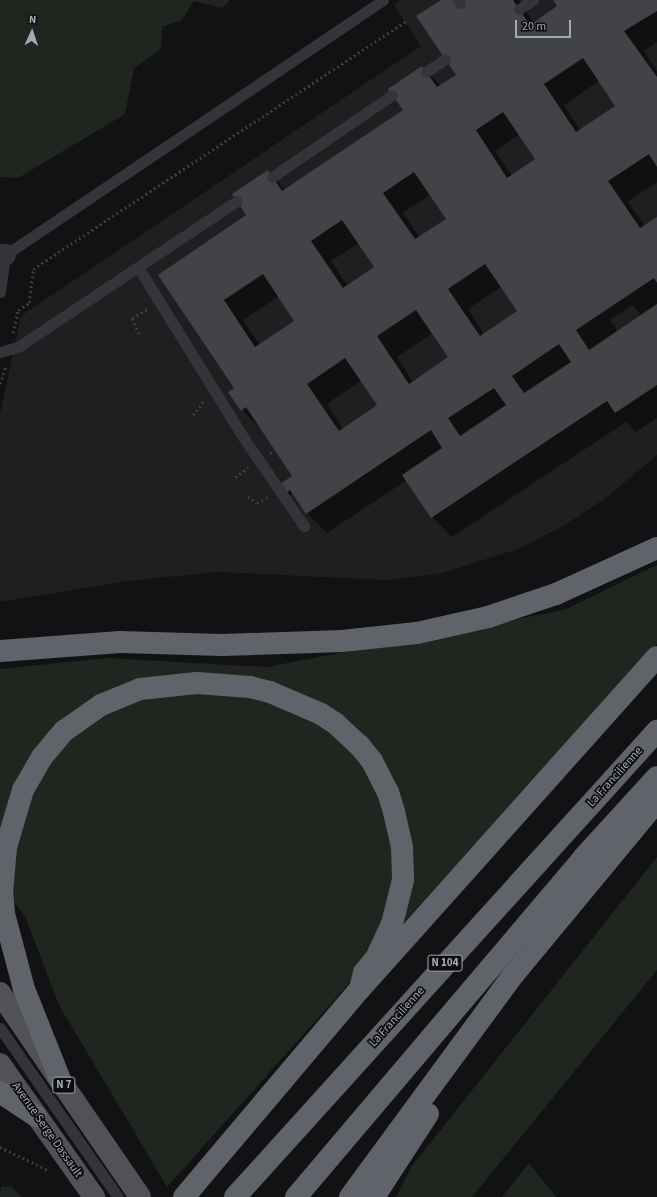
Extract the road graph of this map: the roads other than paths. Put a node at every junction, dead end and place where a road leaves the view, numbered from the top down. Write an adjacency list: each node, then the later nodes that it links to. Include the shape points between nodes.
1 (384, 0): 9 (lane)
2 (533, 0): 3 (lane)
3 (519, 9)
4 (445, 59): 5 (lane)
5 (426, 72)
6 (392, 95): 7 (lane)
7 (272, 177)
8 (237, 201): 10 (lane)
9 (2, 255): 11 (lane)
10 (138, 267): 12 (lane, via 15,348); 13 (lane, via 243,437)
11 (0, 292)
12 (0, 352)
13 (304, 526)
14 (657, 548): 15 (highway, via 556,594 488,617 417,633 342,641 222,646 120,642)
15 (0, 651)
16 (657, 657): 21 (highway)
17 (657, 731): 31 (highway, La Francilienne / N 104)
18 (657, 777): 32 (highway, N 104, via 584,856)
19 (657, 801): 20 (highway)
20 (514, 974): 33 (highway); 34 (highway, via 515,992 412,1137)
21 (360, 989): 25 (highway, via 364,973 376,958 392,924 403,880 402,848 394,812 388,792 372,761 360,745 335,723 270,692 250,687 197,683 140,690 101,705 64,731 42,757 25,785 6,847 2,893 4,914 24,989); 30 (highway)
22 (0, 993): 25 (main road, Avenue Serge Dassault / N 7)
23 (0, 1028): 28 (lane)
24 (0, 1064): 27 (main road, Avenue Serge Dassault / N 7)
25 (61, 1082): 28 (main road, Avenue Serge Dassault / N 7)
26 (0, 1092): 27 (highway)
27 (36, 1116): 28 (main road, Avenue Serge Dassault / N 7)
28 (113, 1191): 29 (main road, Avenue Serge Dassault / N 7)
29 (140, 1197)
30 (184, 1197)
31 (235, 1197)
32 (296, 1197)
33 (350, 1197)
34 (374, 1197)

